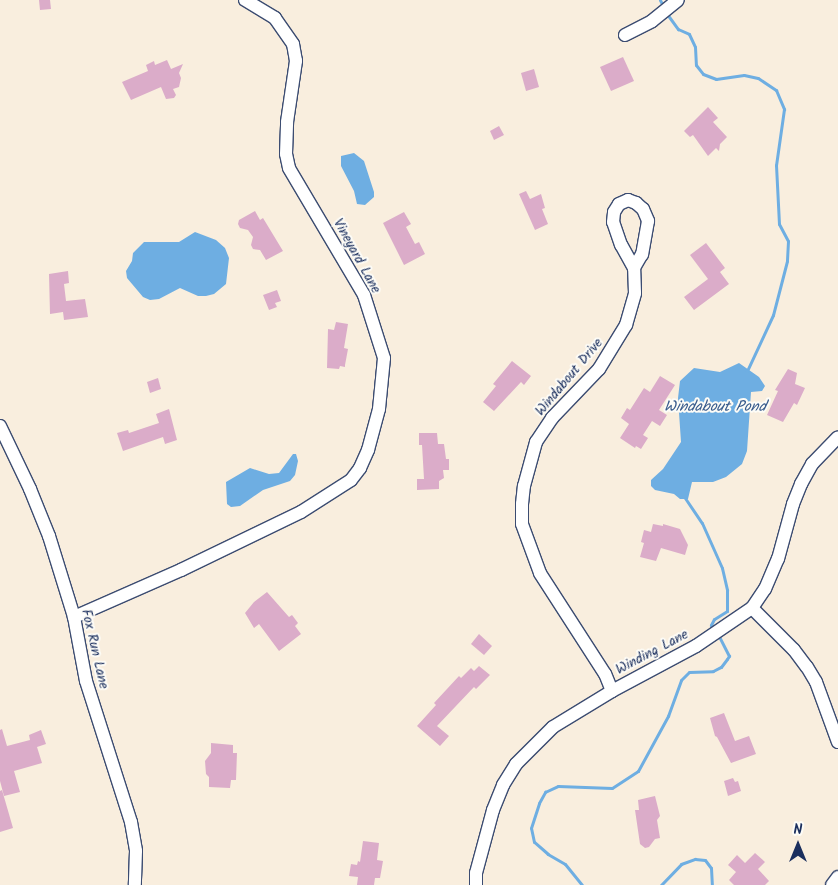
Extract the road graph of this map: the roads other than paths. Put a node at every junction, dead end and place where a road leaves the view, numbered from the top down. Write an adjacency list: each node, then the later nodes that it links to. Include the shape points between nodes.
1 (245, 0): 8 (street, Vineyard Lane, via 275,18 293,44 296,62 287,122 289,168 364,295 384,358 380,401 368,450 350,480 301,512)
2 (674, 3): 3 (street)
3 (625, 36)
4 (634, 268): 4 (street, Windabout Drive, via 642,254 648,221 643,208 628,200 619,204 613,222); 9 (street, Windabout Drive, via 635,293 626,325 599,369 552,418 536,442 522,504 522,524 540,573 605,674)
5 (0, 426): 8 (street, Fox Run Lane, via 49,536)
6 (838, 437): 7 (street, Winding Lane, via 812,464 801,484 778,559)
7 (752, 608): 9 (street, Winding Lane, via 706,640); 10 (street, via 807,667 816,682)
8 (74, 617): 12 (street, Fox Run Lane, via 86,681 131,822 136,851)
9 (612, 691): 13 (street, Winding Lane, via 553,727 516,764 493,810 476,873)
10 (838, 742)
11 (838, 877): 14 (street)
12 (135, 885)
13 (476, 885)
14 (832, 885)

